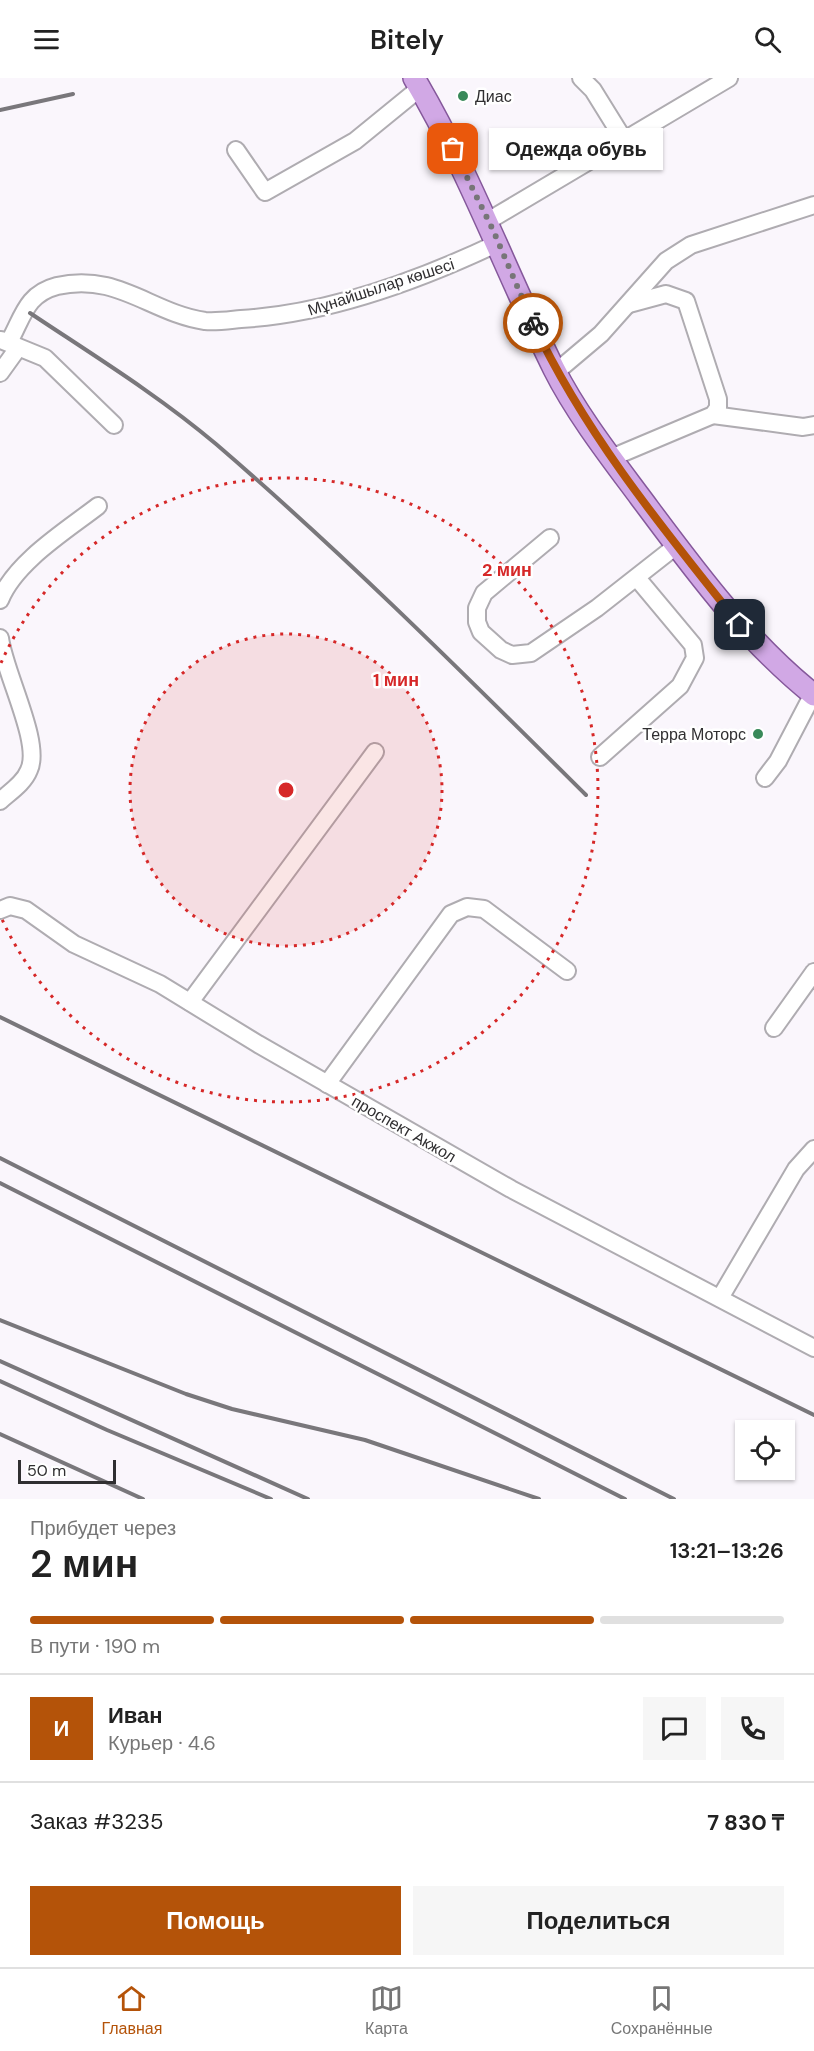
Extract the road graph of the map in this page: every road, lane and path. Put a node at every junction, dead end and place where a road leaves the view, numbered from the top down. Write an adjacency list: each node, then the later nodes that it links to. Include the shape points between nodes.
1 (581, 78): 4 (street, via 593,90)
2 (729, 78): 4 (street, Мұнайшылар көшесі)
3 (417, 83): 5 (street, via 355,141 265,192); 7 (main road)
4 (624, 140): 7 (street, Мұнайшылар көшесі)
5 (236, 150)
6 (814, 205): 8 (street, via 691,245 666,261)
7 (493, 232): 9 (street, Мұнайшылар көшесі, via 450,266 310,311 263,318 208,321 174,313 132,292 104,285 75,283 55,287 35,295); 10 (main road)
8 (629, 304): 10 (street); 12 (street, via 666,294 686,301 717,399 718,408)
9 (9, 343): 11 (street, Мұнайшылар көшесі); 13 (street, via 45,358)
10 (556, 372): 15 (main road)
11 (0, 373)
12 (713, 415): 14 (street, via 803,427); 15 (street)
13 (114, 425)
14 (814, 425)
15 (612, 458): 18 (main road)
16 (98, 506): 20 (street, via 37,554 5,587)
17 (550, 538): 19 (street, via 484,593 477,608 481,632 512,656 531,653)
18 (676, 546): 19 (street); 22 (main road, via 740,625)
19 (637, 578): 24 (street, via 693,645 695,658 680,686)
20 (0, 600)
21 (0, 638): 26 (street, via 8,675 28,730 32,758 23,779)
22 (813, 695): 25 (street)
23 (375, 752): 30 (street)
24 (600, 757)
25 (765, 778)
26 (0, 801)
27 (0, 910): 30 (street, проспект Акжол, via 10,906 26,910 74,944)
28 (567, 971): 32 (street, via 484,909 467,907 451,914)
29 (814, 972): 31 (street)
30 (190, 1002): 32 (street, проспект Акжол)
31 (774, 1029)
32 (327, 1084): 34 (street, проспект Акжол, via 511,1189)
33 (814, 1149): 34 (street, via 796,1169)
34 (720, 1298): 35 (street, проспект Акжол)
35 (814, 1348)

